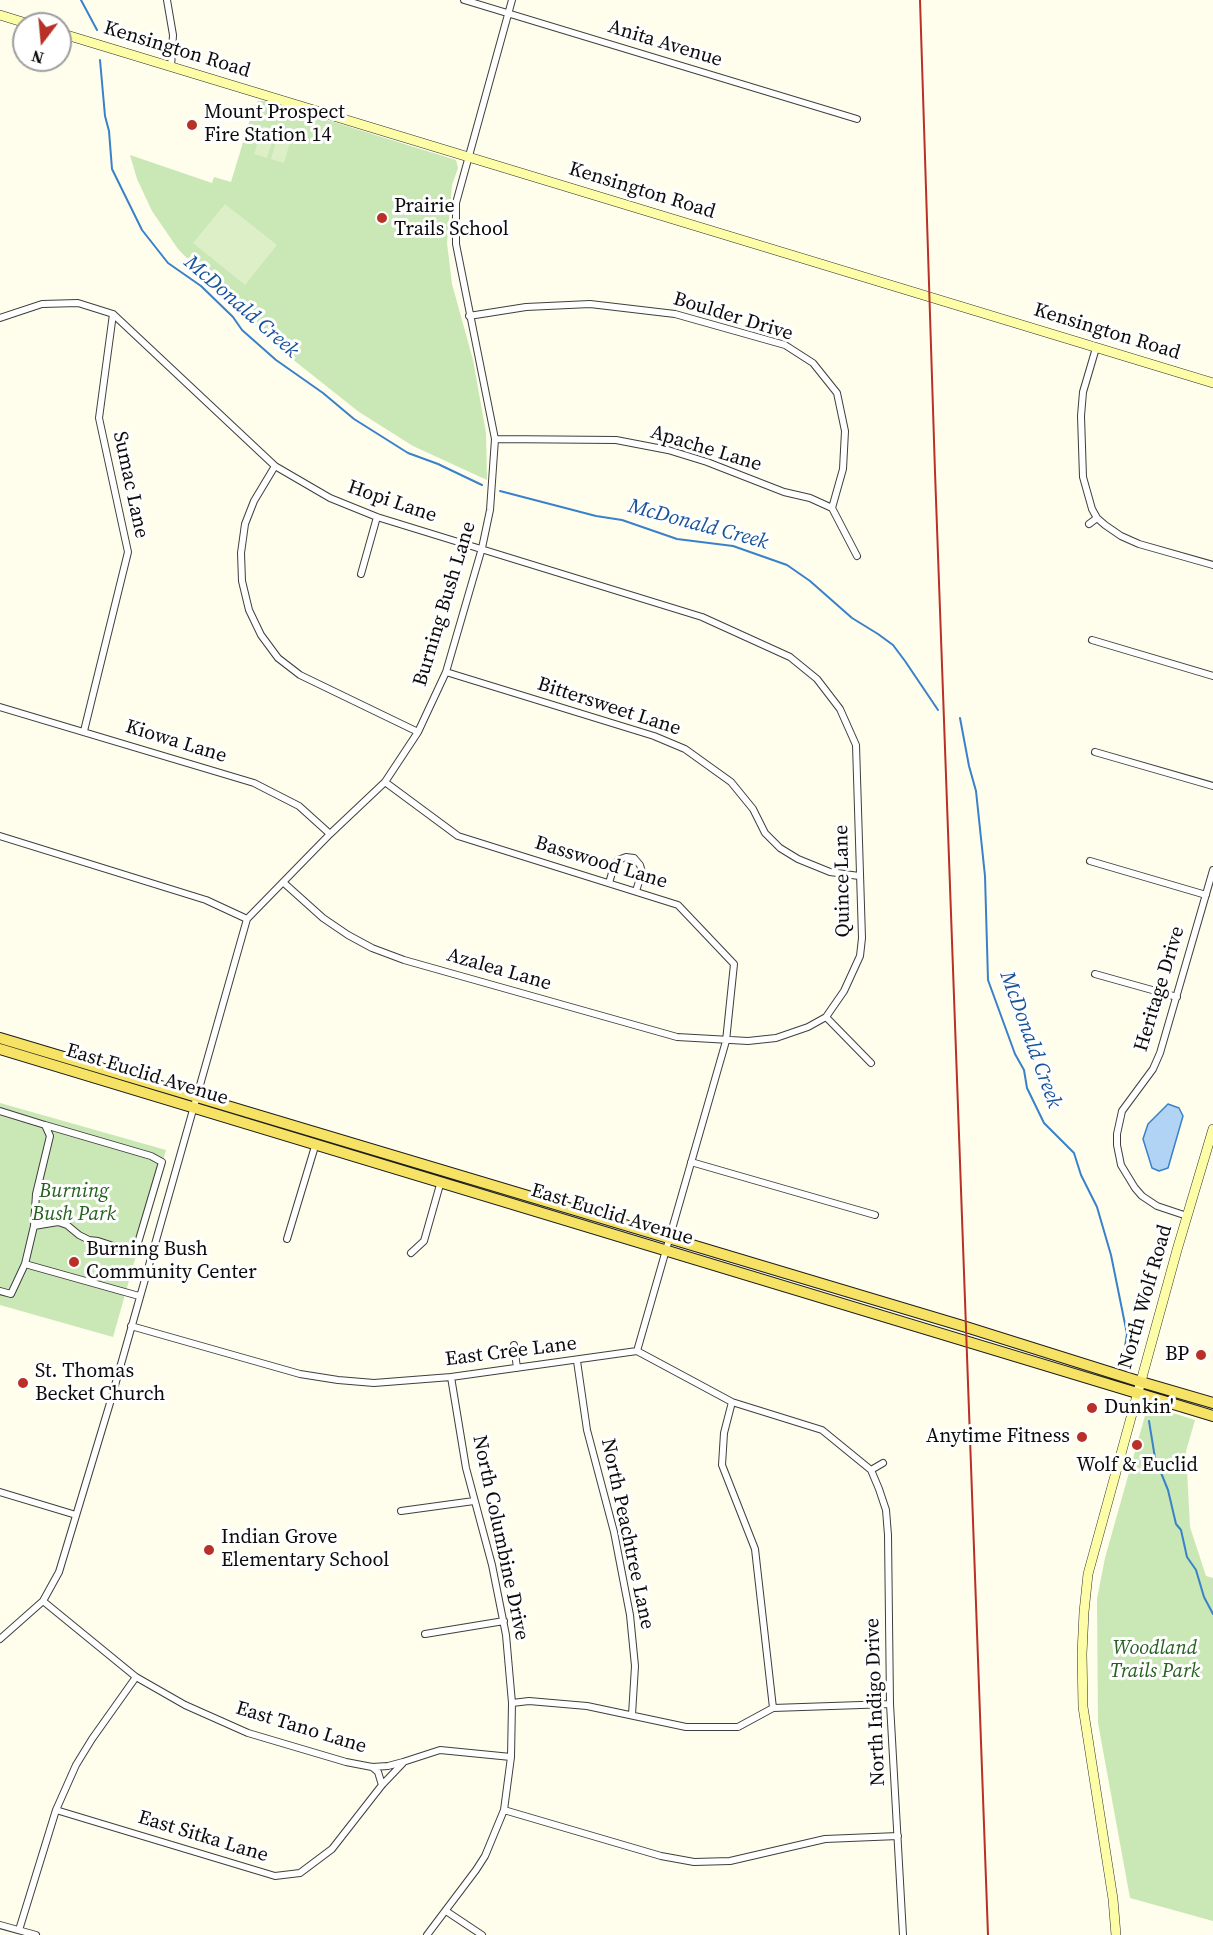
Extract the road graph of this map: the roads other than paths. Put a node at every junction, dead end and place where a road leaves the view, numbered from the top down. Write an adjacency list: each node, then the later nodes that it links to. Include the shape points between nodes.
1 (167, 0): 6 (street, via 173,35)
2 (464, 0): 4 (street, Anita Avenue)
3 (512, 0): 4 (street, Burning Bush Lane)
4 (508, 14): 7 (street, Anita Avenue); 8 (street, Burning Bush Lane)
5 (72, 37): 6 (main road, Kensington Road)
6 (171, 67): 8 (main road, Kensington Road)
7 (857, 119)
8 (467, 157): 10 (street, Burning Bush Lane, via 456,203 456,244); 12 (main road, Kensington Road)
9 (113, 314): 11 (street, Hopi Lane, via 78,303 42,304); 15 (street, Hopi Lane); 29 (street, Sumac Lane, via 99,418 128,552)
10 (469, 315): 14 (street, Burning Bush Lane); 16 (street, Boulder Drive, via 590,304 675,314 785,345 813,363 837,393 845,431 843,469)
11 (0, 318)
12 (1096, 348): 13 (main road, Kensington Road); 18 (street, via 1083,392 1081,416 1083,477 1087,499)
13 (1213, 383)
14 (495, 439): 16 (street, Apache Lane, via 616,440 668,450); 20 (street, Burning Bush Lane, via 490,510)
15 (275, 466): 17 (street, Hopi Lane, via 330,498); 30 (street, via 245,524 241,553 249,610 261,635 278,658 300,675)
16 (832, 508): 21 (street)
17 (377, 517): 20 (street, Hopi Lane); 23 (street)
18 (1097, 518): 19 (street); 22 (street, via 1131,541)
19 (1089, 524)
20 (482, 548): 25 (street, Burning Bush Lane); 27 (street, Hopi Lane, via 702,617 790,657)
21 (857, 556)
22 (1213, 565)
23 (361, 573)
24 (1092, 640): 26 (street)
25 (446, 672): 30 (street, Burning Bush Lane); 38 (street, Bittersweet Lane, via 685,749 731,782 780,848 830,873)
26 (1213, 676)
27 (817, 679): 38 (street, Quince Lane, via 840,709 856,745)
28 (0, 706): 29 (street, Kiowa Lane)
29 (84, 730): 34 (street, Kiowa Lane, via 254,783 299,806)
30 (418, 732): 32 (street, Burning Bush Lane)
31 (1095, 752): 33 (street)
32 (385, 782): 34 (street, Burning Bush Lane); 40 (street, Basswood Lane, via 458,836)
33 (1213, 786)
34 (330, 834): 39 (street, Burning Bush Lane)
35 (0, 836): 43 (street, via 206,900)
36 (1090, 861): 42 (street)
37 (1213, 870): 42 (street, Heritage Drive)
38 (859, 876): 46 (street, Quince Lane, via 860,956 844,991)
39 (284, 883): 43 (street, Burning Bush Lane); 48 (street, Azalea Lane, via 348,935 404,960 678,1037)
40 (609, 883): 41 (street, Basswood Lane); 41 (street, via 618,860 634,858 642,872)
41 (636, 891): 48 (street, Basswood Lane, via 678,905 734,964)
42 (1206, 895): 45 (street, Heritage Drive)
43 (247, 920): 51 (street, Burning Bush Lane)
44 (1095, 975): 45 (street)
45 (1177, 997): 59 (street, Heritage Drive, via 1156,1062 1122,1111 1117,1145 1124,1173 1142,1196 1157,1206)
46 (826, 1017): 48 (street, Quince Lane, via 776,1038); 50 (street)
47 (0, 1038): 51 (main road, East Euclid Avenue)
48 (726, 1041): 56 (street, Basswood Lane)
49 (0, 1049): 51 (main road, East Euclid Avenue)
50 (872, 1063)
51 (195, 1102): 55 (main road, East Euclid Avenue); 66 (street, Burning Bush Lane)
52 (0, 1111): 53 (street)
53 (45, 1125): 60 (street, via 50,1136 36,1194); 60 (street, via 162,1162 135,1253 88,1240 67,1224)
54 (1213, 1129): 59 (main road, North Wolf Road)
55 (317, 1139): 57 (main road, East Euclid Avenue); 61 (street)
56 (691, 1162): 58 (street); 62 (street, Basswood Lane)
57 (442, 1177): 62 (main road, East Euclid Avenue); 63 (street, via 424,1241)
58 (875, 1215)
59 (1187, 1216): 73 (main road, North Wolf Road)
60 (34, 1226): 64 (street)
61 (287, 1239)
62 (667, 1244): 69 (street, Basswood Lane); 73 (main road, East Euclid Avenue, via 972,1329); 74 (main road, East Euclid Avenue)
63 (411, 1253)
64 (25, 1263): 65 (street, via 11,1294); 66 (street)
65 (0, 1291)
66 (139, 1296): 67 (street, Burning Bush Lane)
67 (131, 1326): 72 (street, East Cree Lane, via 319,1377 374,1383); 83 (street, Burning Bush Lane)
68 (514, 1345): 71 (street)
69 (637, 1351): 70 (street, East Cree Lane); 75 (street)
70 (577, 1361): 71 (street, East Cree Lane); 92 (street, North Peachtree Lane, via 587,1430 614,1532 632,1623)
71 (516, 1368): 72 (street, East Cree Lane)
72 (451, 1377): 81 (street, North Columbine Drive)
73 (1141, 1382): 74 (main road, North Wolf Road); 76 (main road, East Euclid Avenue)
74 (1138, 1394): 77 (main road, East Euclid Avenue); 107 (main road, North Wolf Road, via 1088,1574 1082,1654 1083,1707)
75 (732, 1402): 79 (street, via 822,1430); 91 (street, via 723,1433 722,1465 754,1549)
76 (1213, 1403)
77 (1213, 1416)
78 (883, 1463): 79 (street)
79 (871, 1470): 90 (street, North Indigo Drive, via 886,1510)
80 (0, 1492): 83 (street)
81 (474, 1501): 82 (street); 85 (street, North Columbine Drive)
82 (401, 1511)
83 (76, 1515): 84 (street, Burning Bush Lane, via 59,1572)
84 (43, 1601): 87 (street, Burning Bush Lane); 88 (street, East Tano Lane)
85 (504, 1621): 86 (street); 89 (street, North Columbine Drive)
86 (424, 1634)
87 (0, 1639)
88 (136, 1677): 95 (street, East Tano Lane, via 185,1705 248,1733); 97 (street, via 76,1765)
89 (512, 1703): 92 (street, via 564,1703); 93 (street, North Columbine Drive)
90 (890, 1704): 91 (street); 99 (street, North Indigo Drive)
91 (773, 1708): 92 (street, via 738,1727 686,1727)
92 (632, 1715)
93 (511, 1757): 94 (street, East Tano Lane, via 440,1750); 98 (street, North Columbine Drive)
94 (403, 1762): 95 (street, East Tano Lane); 96 (street, East Sitka Lane)
95 (372, 1767): 96 (street)
96 (382, 1785): 97 (street, East Sitka Lane, via 323,1857 300,1873 275,1876)
97 (56, 1810): 102 (street)
98 (504, 1810): 99 (street, via 661,1856 707,1863 742,1859 810,1841); 100 (street, North Columbine Drive, via 477,1870)
99 (898, 1836): 106 (street, North Indigo Drive)
100 (446, 1911): 104 (street, North Columbine Drive); 105 (street)
101 (0, 1925): 102 (street)
102 (19, 1930): 103 (street)
103 (36, 1935)
104 (427, 1935)
105 (482, 1935)
106 (903, 1935)
107 (1116, 1935)

